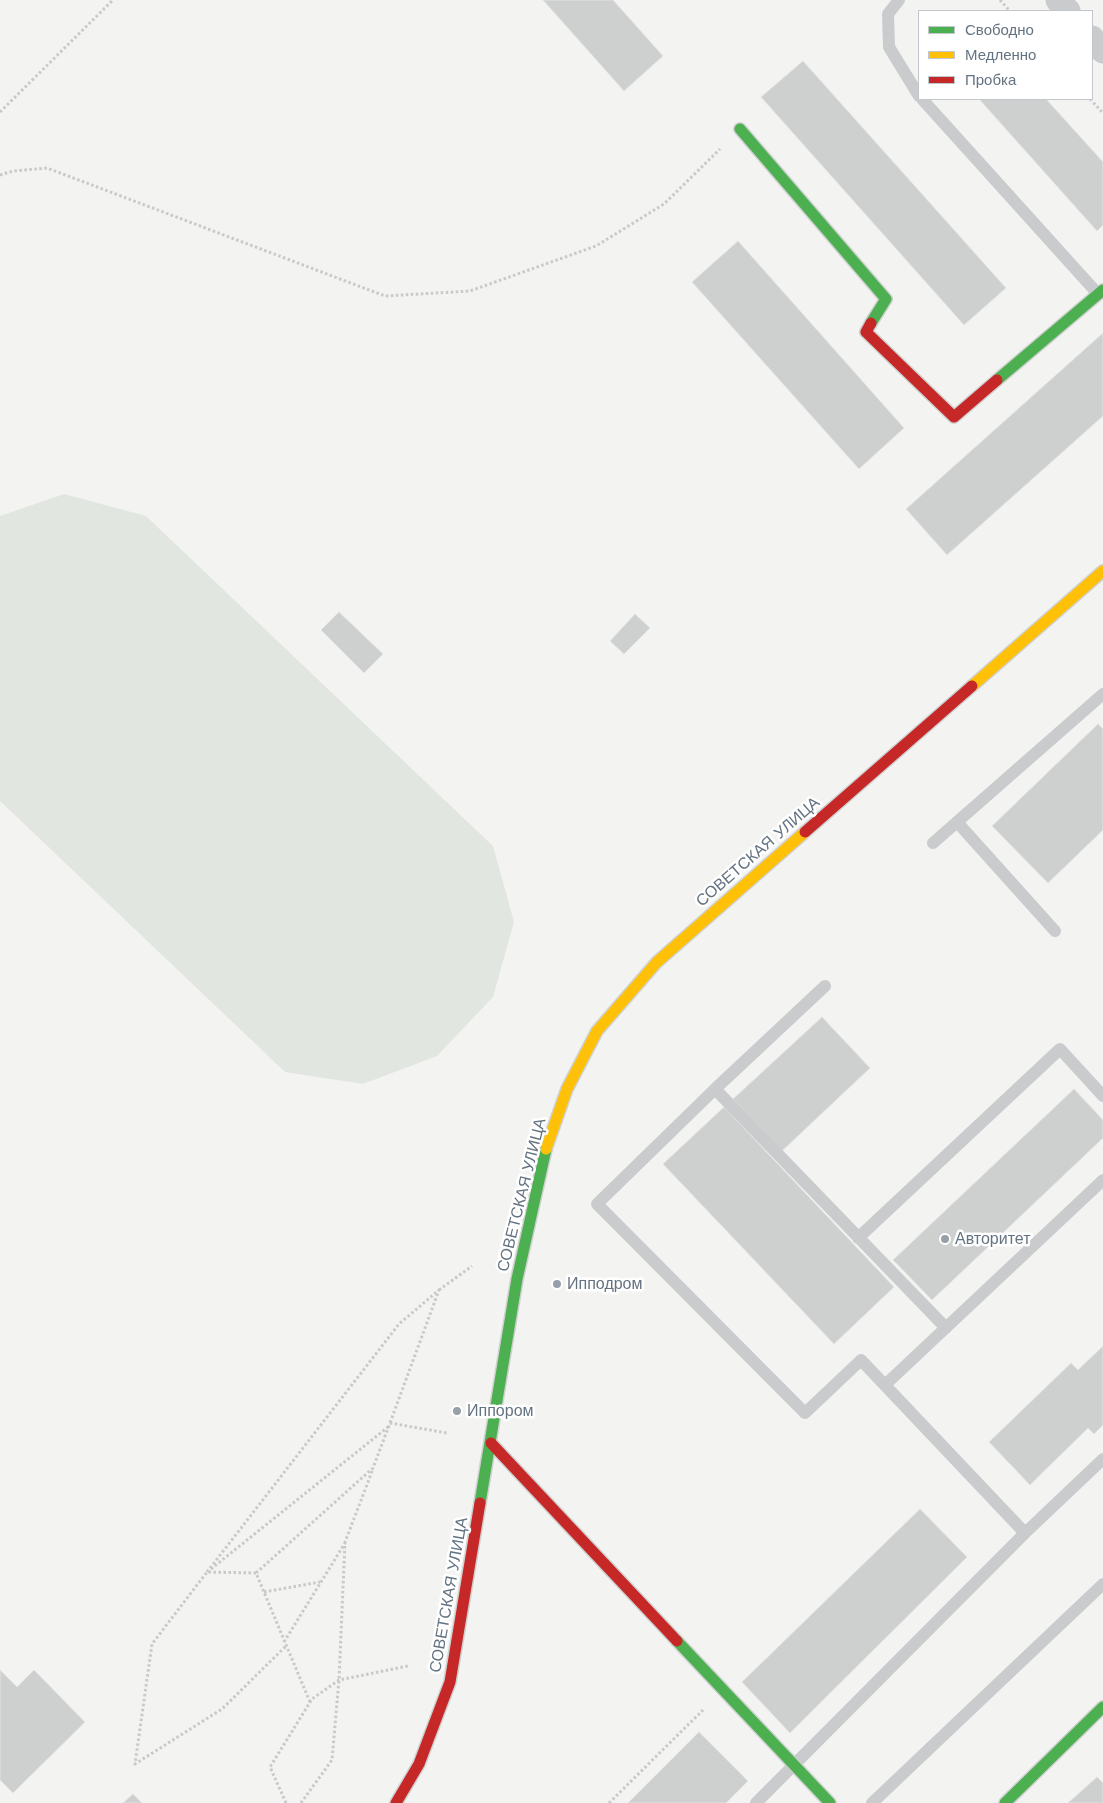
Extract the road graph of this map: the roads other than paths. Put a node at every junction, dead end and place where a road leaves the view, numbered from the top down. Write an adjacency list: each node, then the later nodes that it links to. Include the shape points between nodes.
1 (899, 0): 6 (lane, via 888,14 889,47)
2 (1058, 0): 3 (street)
3 (1067, 10)
4 (1093, 39): 5 (street)
5 (1103, 51)
6 (918, 95)
7 (923, 100): 9 (lane)
8 (740, 129): 9 (main road, via 886,300 866,332 954,417)
9 (1100, 292)
10 (1103, 571): 22 (main road, СОВЕТСКАЯ УЛИЦА, via 658,962 596,1031 567,1089 546,1153 518,1279)
11 (1103, 694): 12 (lane)
12 (957, 822): 13 (lane); 14 (lane)
13 (933, 842)
14 (1055, 931)
15 (825, 986): 16 (lane)
16 (716, 1090): 19 (lane); 21 (lane, via 597,1204 805,1413 862,1360)
17 (1103, 1096): 19 (lane, via 1060,1049)
18 (1103, 1180): 20 (lane)
19 (858, 1238): 20 (lane)
20 (946, 1328): 21 (lane)
21 (886, 1384): 24 (lane)
22 (491, 1443): 27 (main road); 28 (main road, СОВЕТСКАЯ УЛИЦА, via 450,1682 419,1764)
23 (1103, 1459): 24 (lane)
24 (1025, 1533): 27 (lane)
25 (1103, 1584): 31 (lane)
26 (1103, 1707): 32 (main road)
27 (794, 1764): 29 (lane); 30 (main road)
28 (396, 1803)
29 (756, 1803)
30 (830, 1803)
31 (872, 1803)
32 (1005, 1803)

